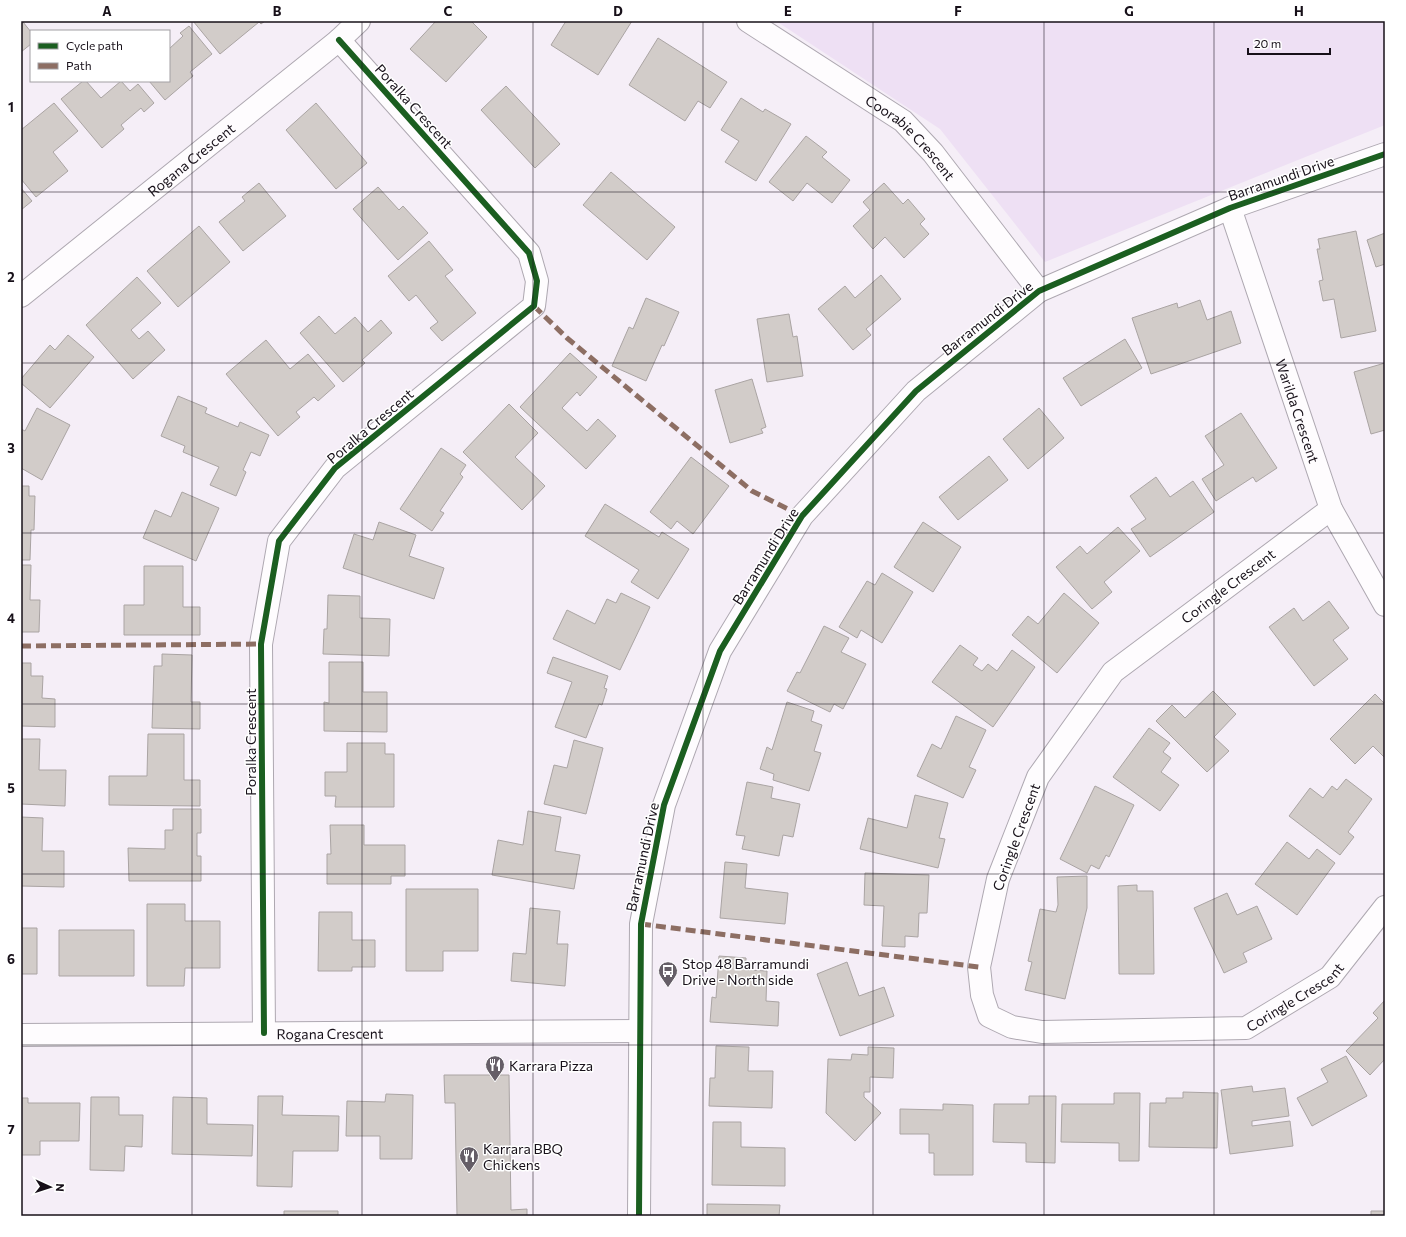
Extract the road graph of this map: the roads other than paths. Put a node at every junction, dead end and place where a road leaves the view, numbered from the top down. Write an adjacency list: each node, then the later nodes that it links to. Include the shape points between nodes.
1 (359, 21): 3 (street, Rogana Crescent)
2 (748, 21): 6 (street, Coorabie Crescent, via 903,121 933,153)
3 (339, 40): 7 (street, Rogana Crescent); 12 (street, Poralka Crescent, via 529,253 537,281 534,306 336,468 279,541 261,644)
4 (1385, 154): 5 (street, Barramundi Drive)
5 (1230, 208): 6 (street, Barramundi Drive); 8 (street, Warilda Crescent)
6 (1039, 291): 11 (street, Barramundi Drive, via 916,391 802,516 720,651 664,805 641,924)
7 (21, 296)
8 (1331, 509): 9 (street, Warilda Crescent); 10 (street, Coringle Crescent, via 1113,672 1038,777 998,879 979,967 982,995 989,1016 1012,1027 1042,1032 1246,1028 1330,977)
9 (1385, 605)
10 (1385, 907)
11 (639, 1031): 12 (street, Rogana Crescent); 14 (street, Barramundi Drive)
12 (264, 1033): 13 (street, Rogana Crescent)
13 (21, 1035)
14 (639, 1216)

